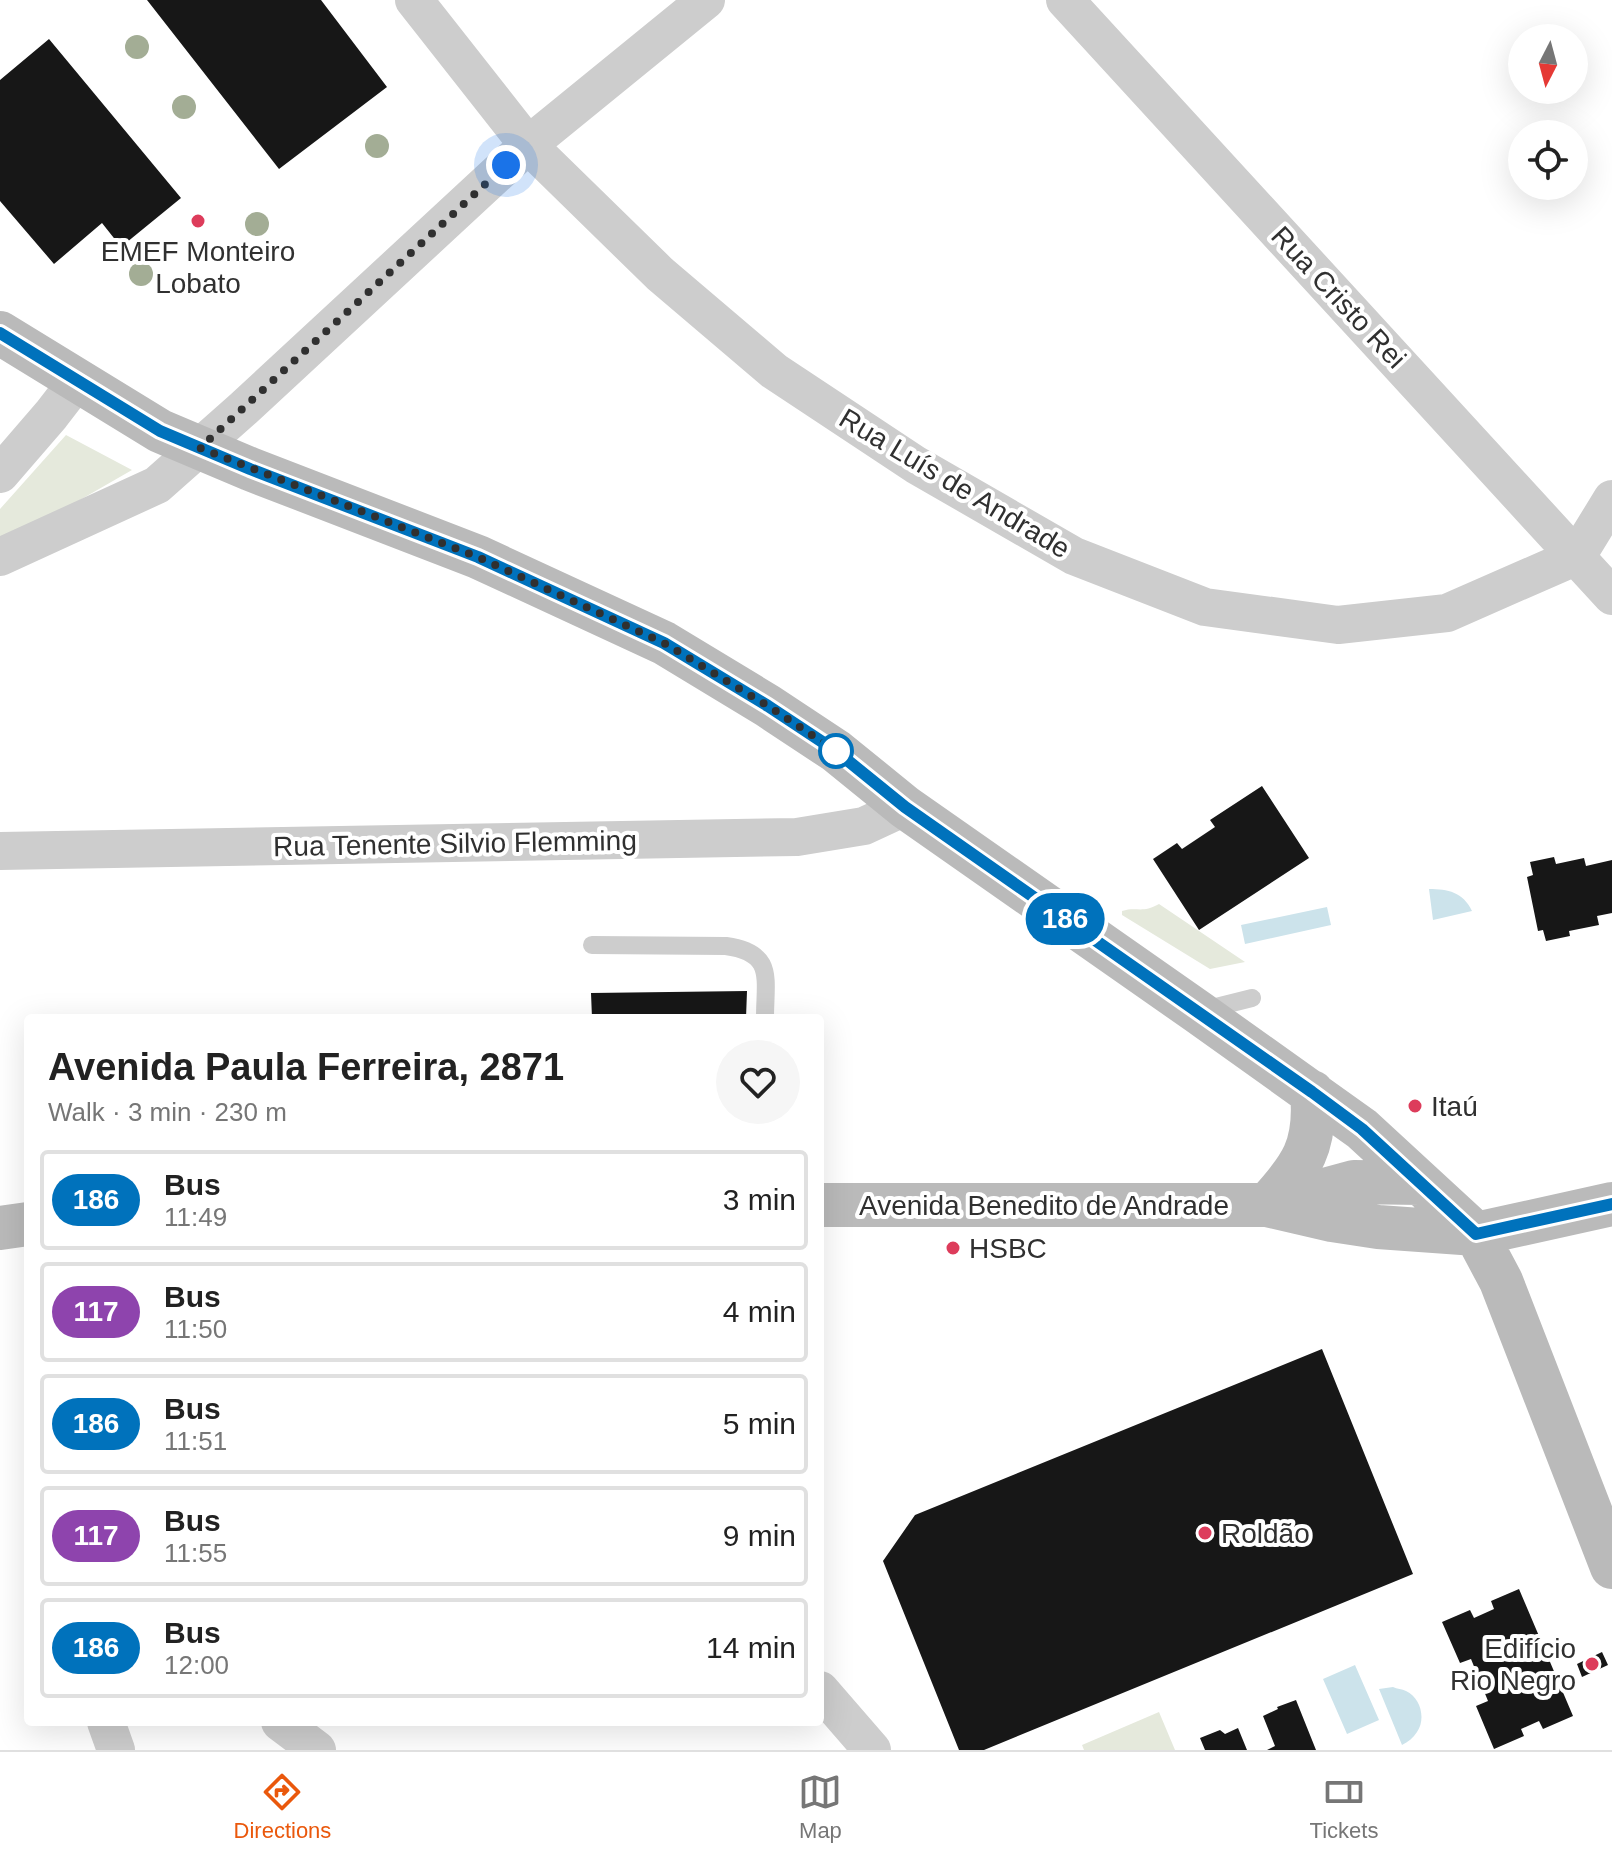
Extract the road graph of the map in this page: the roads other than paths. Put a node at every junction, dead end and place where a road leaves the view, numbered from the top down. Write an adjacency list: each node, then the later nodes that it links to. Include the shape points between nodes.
1 (414, 0): 4 (street, Rua Luís de Andrade)
2 (706, 0): 4 (street)
3 (1065, 0): 10 (street, Rua Cristo Rei)
4 (528, 145): 7 (street); 10 (street, Rua Luís de Andrade, via 660,274 774,371 916,465 1074,556 1205,607 1338,625 1447,613)
5 (0, 333): 6 (main road)
6 (78, 380): 7 (main road, via 160,431); 8 (street)
7 (200, 448): 11 (street, via 157,485); 13 (main road, via 478,557 664,643 836,751)
8 (0, 474)
9 (1612, 499): 10 (street)
10 (1577, 556): 12 (street, Rua Cristo Rei)
11 (0, 557)
12 (1612, 596)
13 (905, 807): 14 (street, Rua Tenente Silvio Flemming, via 864,826 797,837); 17 (main road)
14 (0, 851)
15 (592, 945): 18 (lane, via 743,948 762,963)
16 (1252, 998): 17 (lane)
17 (1198, 1012): 19 (main road)
18 (765, 1014)
19 (1312, 1092): 20 (main road); 23 (main road, via 1314,1115 1304,1158)
20 (1420, 1183): 23 (main road, Avenida Benedito de Andrade, via 1354,1182); 26 (main road)
21 (1612, 1204): 26 (main road, Avenida Benedito de Andrade)
22 (824, 1205): 23 (main road, Avenida Benedito de Andrade)
23 (1267, 1205): 26 (main road, Avenida Benedito de Andrade, via 1378,1227)
24 (24, 1225): 25 (main road)
25 (0, 1228)
26 (1476, 1234): 27 (main road, via 1501,1281)
27 (1612, 1567)
28 (824, 1695): 33 (street)
29 (107, 1726): 31 (street)
30 (285, 1726): 32 (street)
31 (116, 1750)
32 (317, 1750)
33 (872, 1750)

